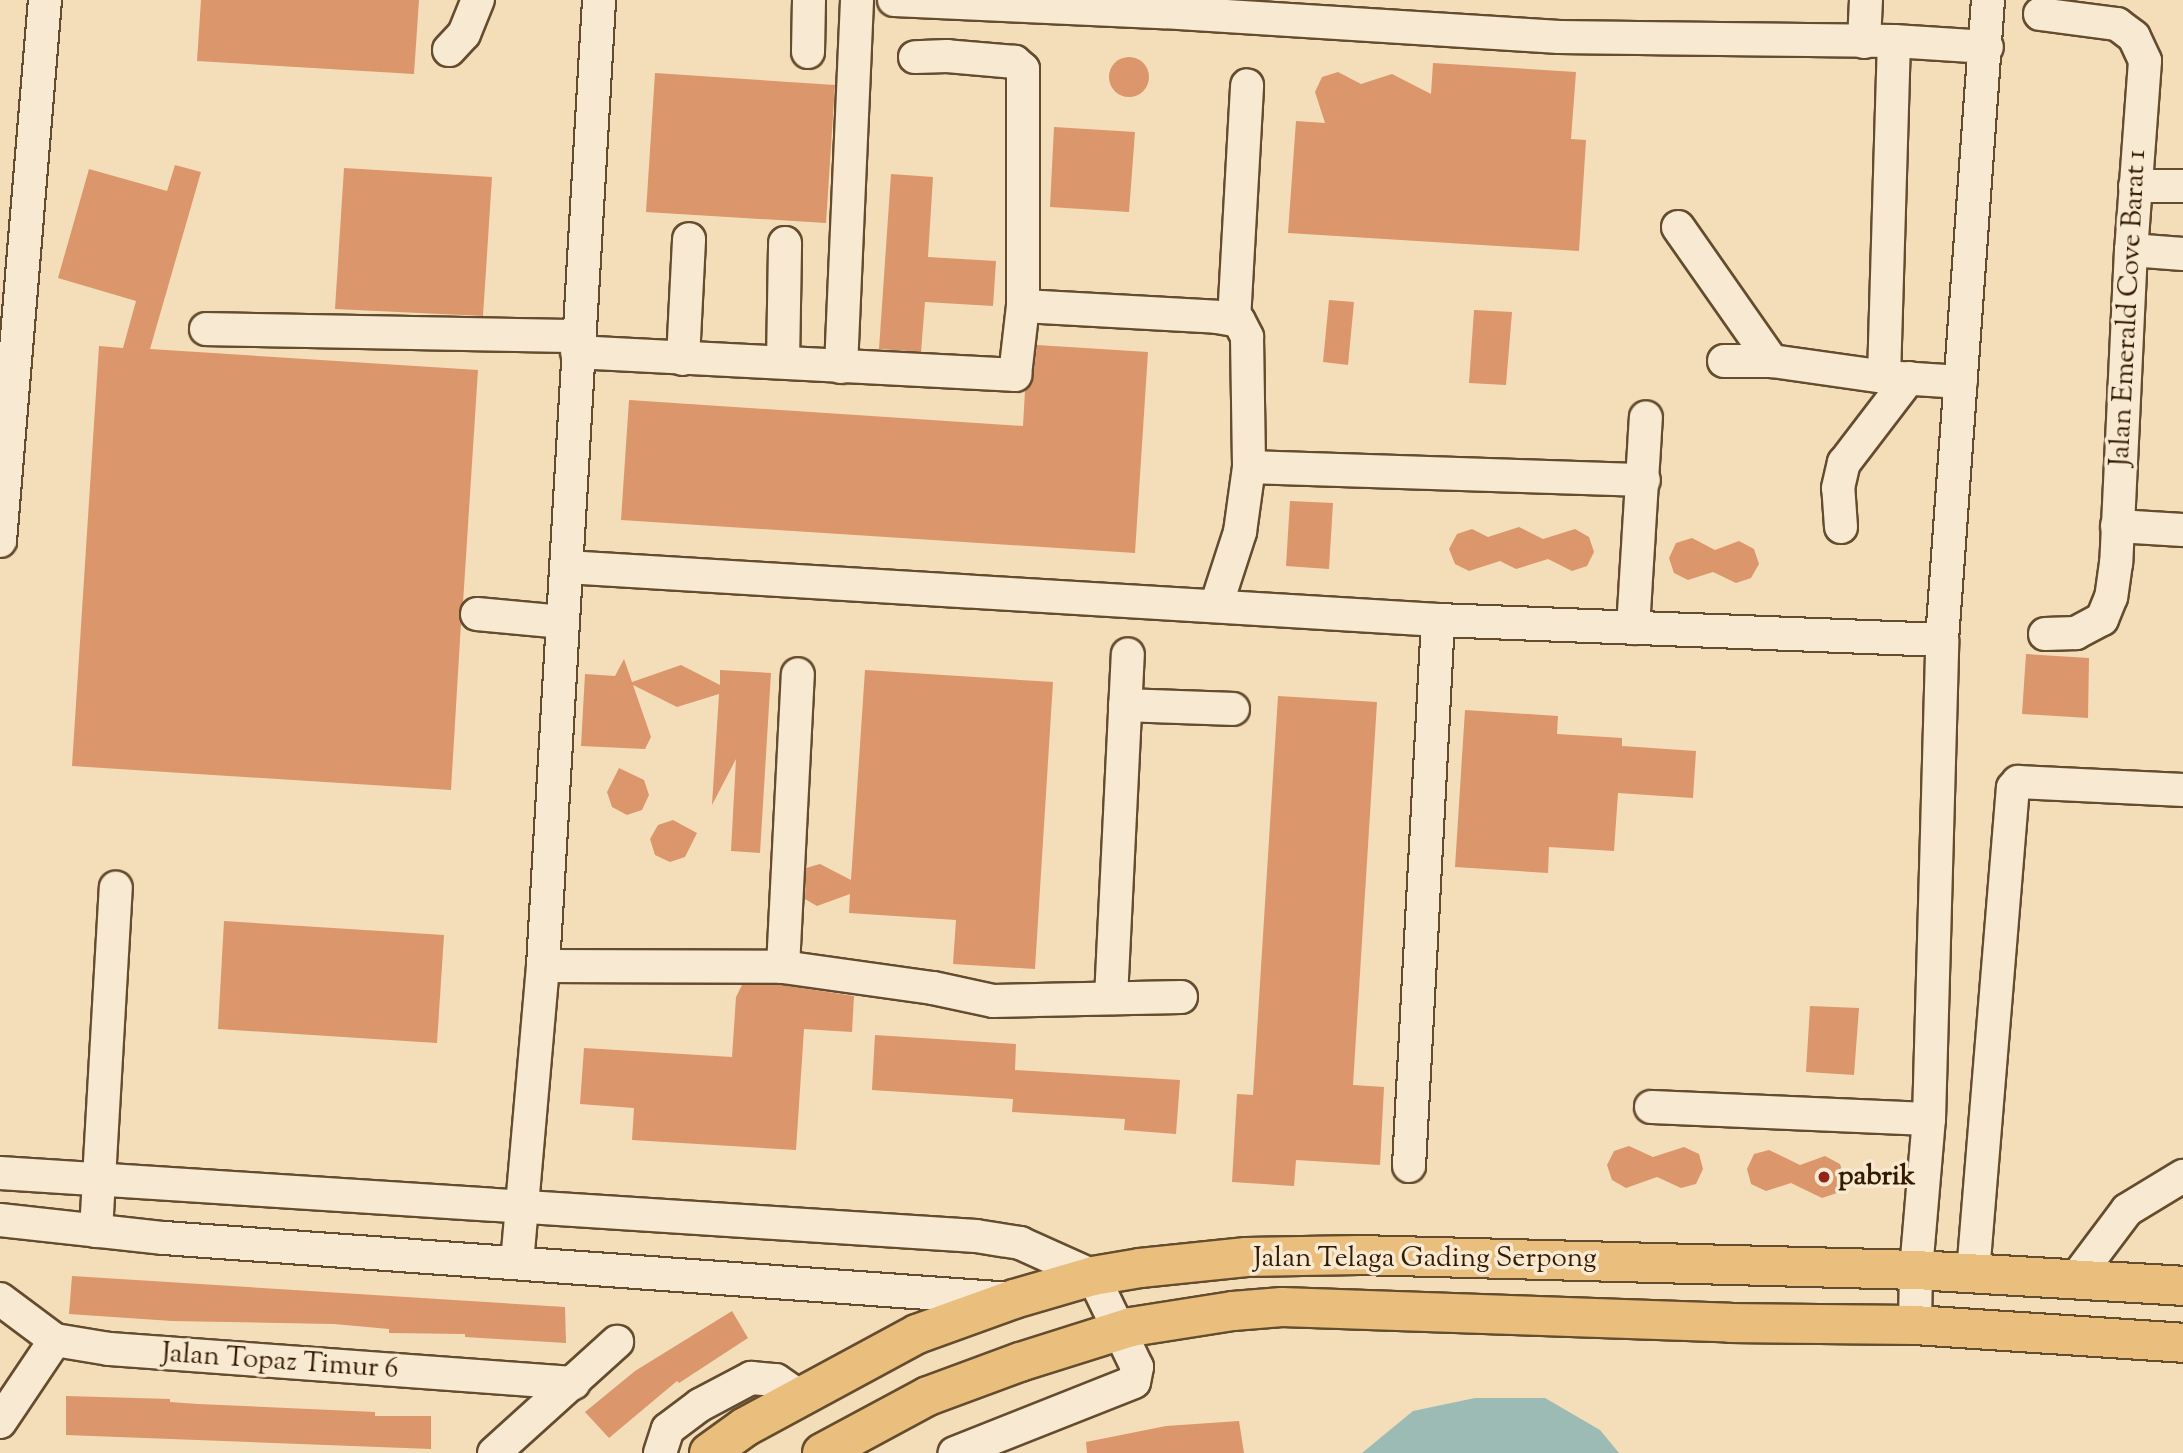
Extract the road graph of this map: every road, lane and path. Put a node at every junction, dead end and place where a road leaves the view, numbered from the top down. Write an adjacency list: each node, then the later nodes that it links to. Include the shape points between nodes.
1 (46, 0): 40 (street)
2 (478, 0): 12 (street, via 464,34)
3 (599, 0): 26 (street)
4 (809, 0): 13 (street)
5 (857, 0): 31 (street)
6 (894, 0): 10 (street, via 1559,37)
7 (1866, 0): 10 (street)
8 (1988, 0): 11 (street)
9 (2040, 14): 16 (street, Jalan Emerald Cove Barat 1, via 2118,24 2140,47 2145,61)
10 (1879, 41): 11 (street); 32 (street)
11 (1987, 47): 33 (street)
12 (449, 50)
13 (808, 52)
14 (915, 57): 23 (street, via 1015,62 1022,67)
15 (1247, 85): 24 (street)
16 (2135, 186): 17 (street); 21 (street, Jalan Emerald Cove Barat 1)
17 (2183, 186)
18 (1678, 227): 29 (street)
19 (689, 239): 27 (street)
20 (785, 243): 30 (street)
21 (2131, 250): 22 (street); 37 (street, Jalan Emerald Cove Barat 1)
22 (2183, 254)
23 (1023, 306): 24 (street); 31 (street, via 1014,376)
24 (1234, 320): 35 (street, via 1244,327 1247,337)
25 (205, 329): 26 (street)
26 (578, 344): 27 (street); 41 (street)
27 (684, 359): 30 (street)
28 (1724, 361): 29 (street)
29 (1772, 361): 32 (street)
30 (783, 362): 31 (street)
31 (841, 367)
32 (1897, 377): 33 (street); 38 (street, via 1844,463 1838,488)
33 (1961, 382): 48 (street)
34 (1646, 417): 36 (street)
35 (1249, 467): 36 (street); 42 (street, via 1240,532)
36 (1644, 480): 46 (street)
37 (2118, 526): 39 (street); 47 (street, Jalan Emerald Cove Barat 1, via 2111,597 2102,619 2076,633)
38 (1841, 527)
39 (2183, 530)
40 (0, 541)
41 (566, 567): 42 (street); 45 (street)
42 (1216, 606): 44 (street)
43 (477, 614): 45 (street)
44 (1438, 620): 46 (street); 61 (street)
45 (563, 622): 55 (street)
46 (1633, 628): 48 (street)
47 (2045, 634)
48 (1942, 640): 60 (street)
49 (1128, 654): 51 (street)
50 (798, 674): 56 (street)
51 (1125, 705): 52 (street); 58 (street)
52 (1233, 709)
53 (2183, 790): 71 (street, via 2018,782 2010,794)
54 (116, 888): 64 (street)
55 (543, 966): 56 (street); 65 (street)
56 (783, 967): 58 (street, via 993,1001)
57 (1181, 997): 58 (street)
58 (1111, 998)
59 (1651, 1107): 60 (street)
60 (1929, 1119): 70 (street)
61 (1409, 1166)
62 (0, 1173): 64 (street)
63 (2183, 1175): 73 (street, via 2127,1210)
64 (99, 1178): 65 (street); 67 (street)
65 (522, 1206): 68 (street); 72 (street, via 976,1237 1020,1243)
66 (0, 1220): 67 (street)
67 (96, 1231): 68 (street)
68 (517, 1263): 76 (street)
69 (1728, 1263): 70 (main road, Jalan Telaga Gading Serpong); 72 (main road, Jalan Telaga Gading Serpong, via 1245,1257); 77 (main road)
70 (1916, 1270): 71 (main road, Jalan Telaga Gading Serpong); 78 (street)
71 (1973, 1273): 73 (main road, Jalan Telaga Gading Serpong)
72 (1093, 1276): 76 (main road, Jalan Telaga Gading Serpong); 79 (street)
73 (2076, 1278): 74 (main road, Jalan Telaga Gading Serpong)
74 (2183, 1286)
75 (0, 1299): 80 (street, Jalan Topaz Timur 6)
76 (1014, 1299): 84 (main road, Jalan Telaga Gading Serpong, via 918,1334)
77 (1730, 1323): 78 (main road, Jalan Telaga Gading Serpong); 79 (main road, Jalan Telaga Gading Serpong, via 1282,1307 1184,1317)
78 (1915, 1325): 82 (main road, Jalan Telaga Gading Serpong)
79 (1120, 1330): 89 (main road, Jalan Telaga Gading Serpong, via 929,1396); 90 (street, via 1138,1367 1134,1382)
80 (55, 1340): 83 (street, Jalan Topaz Timur 6, via 109,1349); 85 (street)
81 (617, 1342): 83 (street)
82 (2183, 1343)
83 (574, 1383): 86 (street)
84 (800, 1397): 87 (street, via 776,1380 751,1378 700,1405 668,1429); 88 (main road, Jalan Telaga Gading Serpong)
85 (0, 1422)
86 (494, 1453)
87 (660, 1453)
88 (709, 1453)
89 (822, 1453)
90 (956, 1453)

